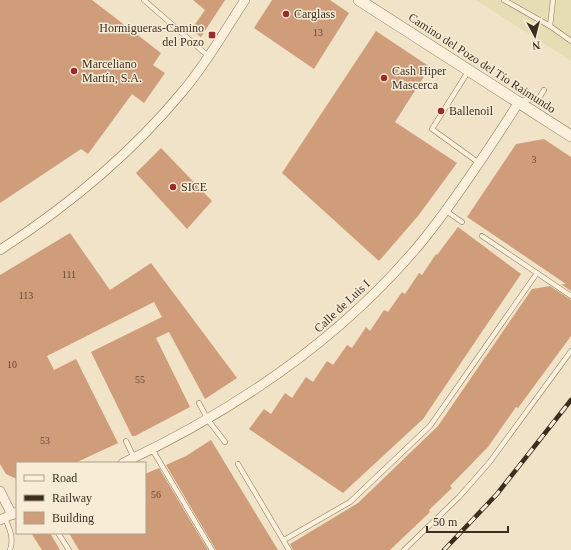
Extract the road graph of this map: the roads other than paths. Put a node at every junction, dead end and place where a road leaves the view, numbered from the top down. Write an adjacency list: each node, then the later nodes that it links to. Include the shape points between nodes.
1 (144, 0): 8 (lane)
2 (245, 0): 8 (street)
3 (359, 0): 9 (street, Camino del Pozo del Tío Raimundo)
4 (504, 0): 6 (lane)
5 (553, 0): 6 (lane)
6 (550, 26): 7 (lane)
7 (571, 41)
8 (208, 56): 17 (street, via 184,91 101,175 55,213)
9 (469, 70): 11 (street, Camino del Pozo del Tío Raimundo); 13 (lane, via 432,129)
10 (544, 90): 11 (lane, via 539,98)
11 (518, 102): 12 (street, Camino del Pozo del Tío Raimundo); 13 (street, Calle de Luis I)
12 (571, 136)
13 (479, 163): 14 (street, Calle de Luis I)
14 (446, 210): 15 (lane); 22 (street, Calle de Luis I, via 395,272 346,320 284,371)
15 (462, 222)
16 (482, 236): 18 (lane)
17 (0, 250)
18 (537, 273): 19 (lane); 32 (lane, via 430,426 350,502)
19 (571, 296)
20 (571, 351): 37 (lane, via 489,463 459,497)
21 (199, 403): 22 (lane)
22 (208, 420): 24 (lane); 25 (street, Calle de Luis I)
23 (126, 441): 26 (lane)
24 (225, 442)
25 (152, 449): 26 (street, Calle de Luis I); 35 (lane)
26 (134, 458): 27 (street, Calle de Luis I)
27 (125, 462)
28 (238, 464): 32 (lane)
29 (0, 490): 30 (street)
30 (8, 516): 33 (lane, via 13,541)
31 (59, 534): 34 (lane)
32 (284, 540): 36 (lane)
33 (10, 550)
34 (69, 550)
35 (212, 550)
36 (290, 550)
37 (404, 550)

